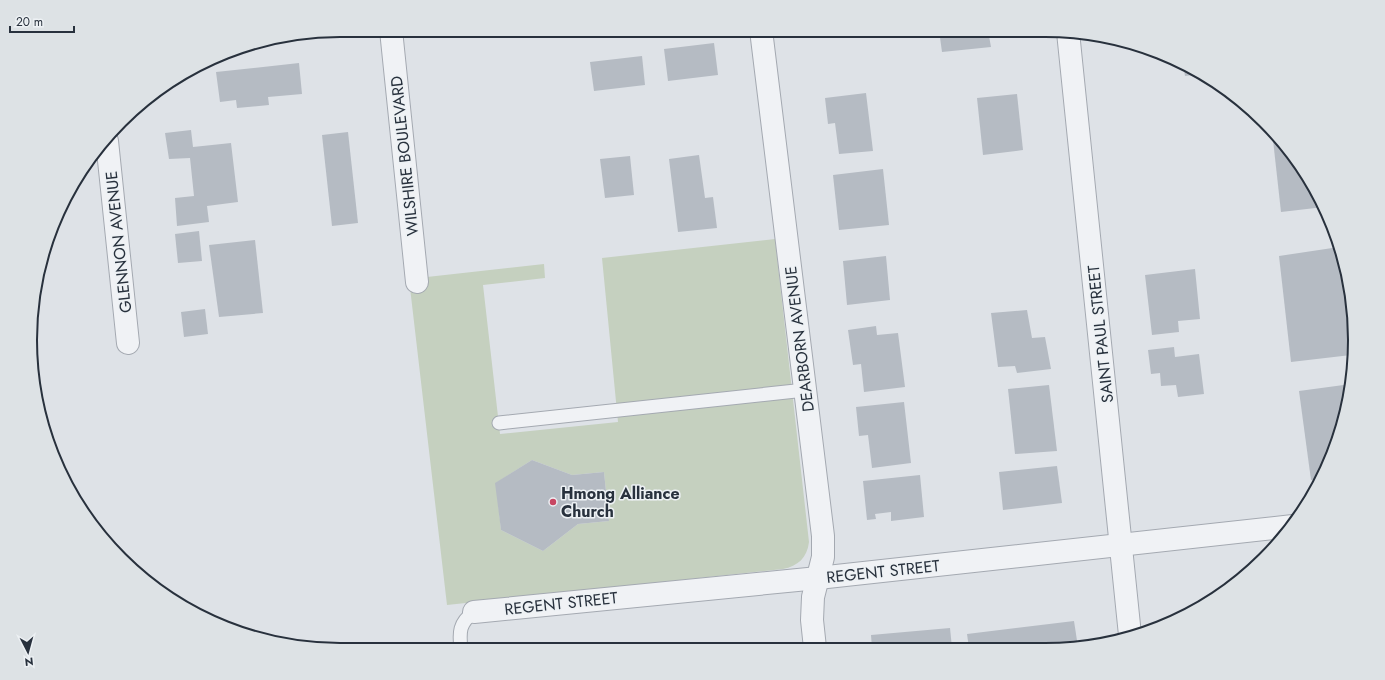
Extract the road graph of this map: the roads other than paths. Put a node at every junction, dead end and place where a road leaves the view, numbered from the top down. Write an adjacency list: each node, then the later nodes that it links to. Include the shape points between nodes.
1 (392, 37): 5 (street, WILSHIRE BOULEVARD)
2 (762, 37): 7 (street, DEARBORN AVENUE)
3 (1069, 38): 10 (street, SAINT PAUL STREET)
4 (108, 146): 6 (street, GLENNON AVENUE)
5 (417, 282)
6 (128, 343)
7 (805, 390): 8 (lane); 11 (street, DEARBORN AVENUE, via 823,536 823,557)
8 (498, 423)
9 (1283, 527): 10 (street, REGENT STREET)
10 (1122, 545): 11 (street, REGENT STREET); 13 (street, SAINT PAUL STREET)
11 (818, 578): 12 (street, REGENT STREET); 15 (street, DEARBORN AVENUE, via 813,597)
12 (474, 612): 14 (lane, via 466,618 459,633)
13 (1130, 631)
14 (460, 643)
15 (814, 643)

